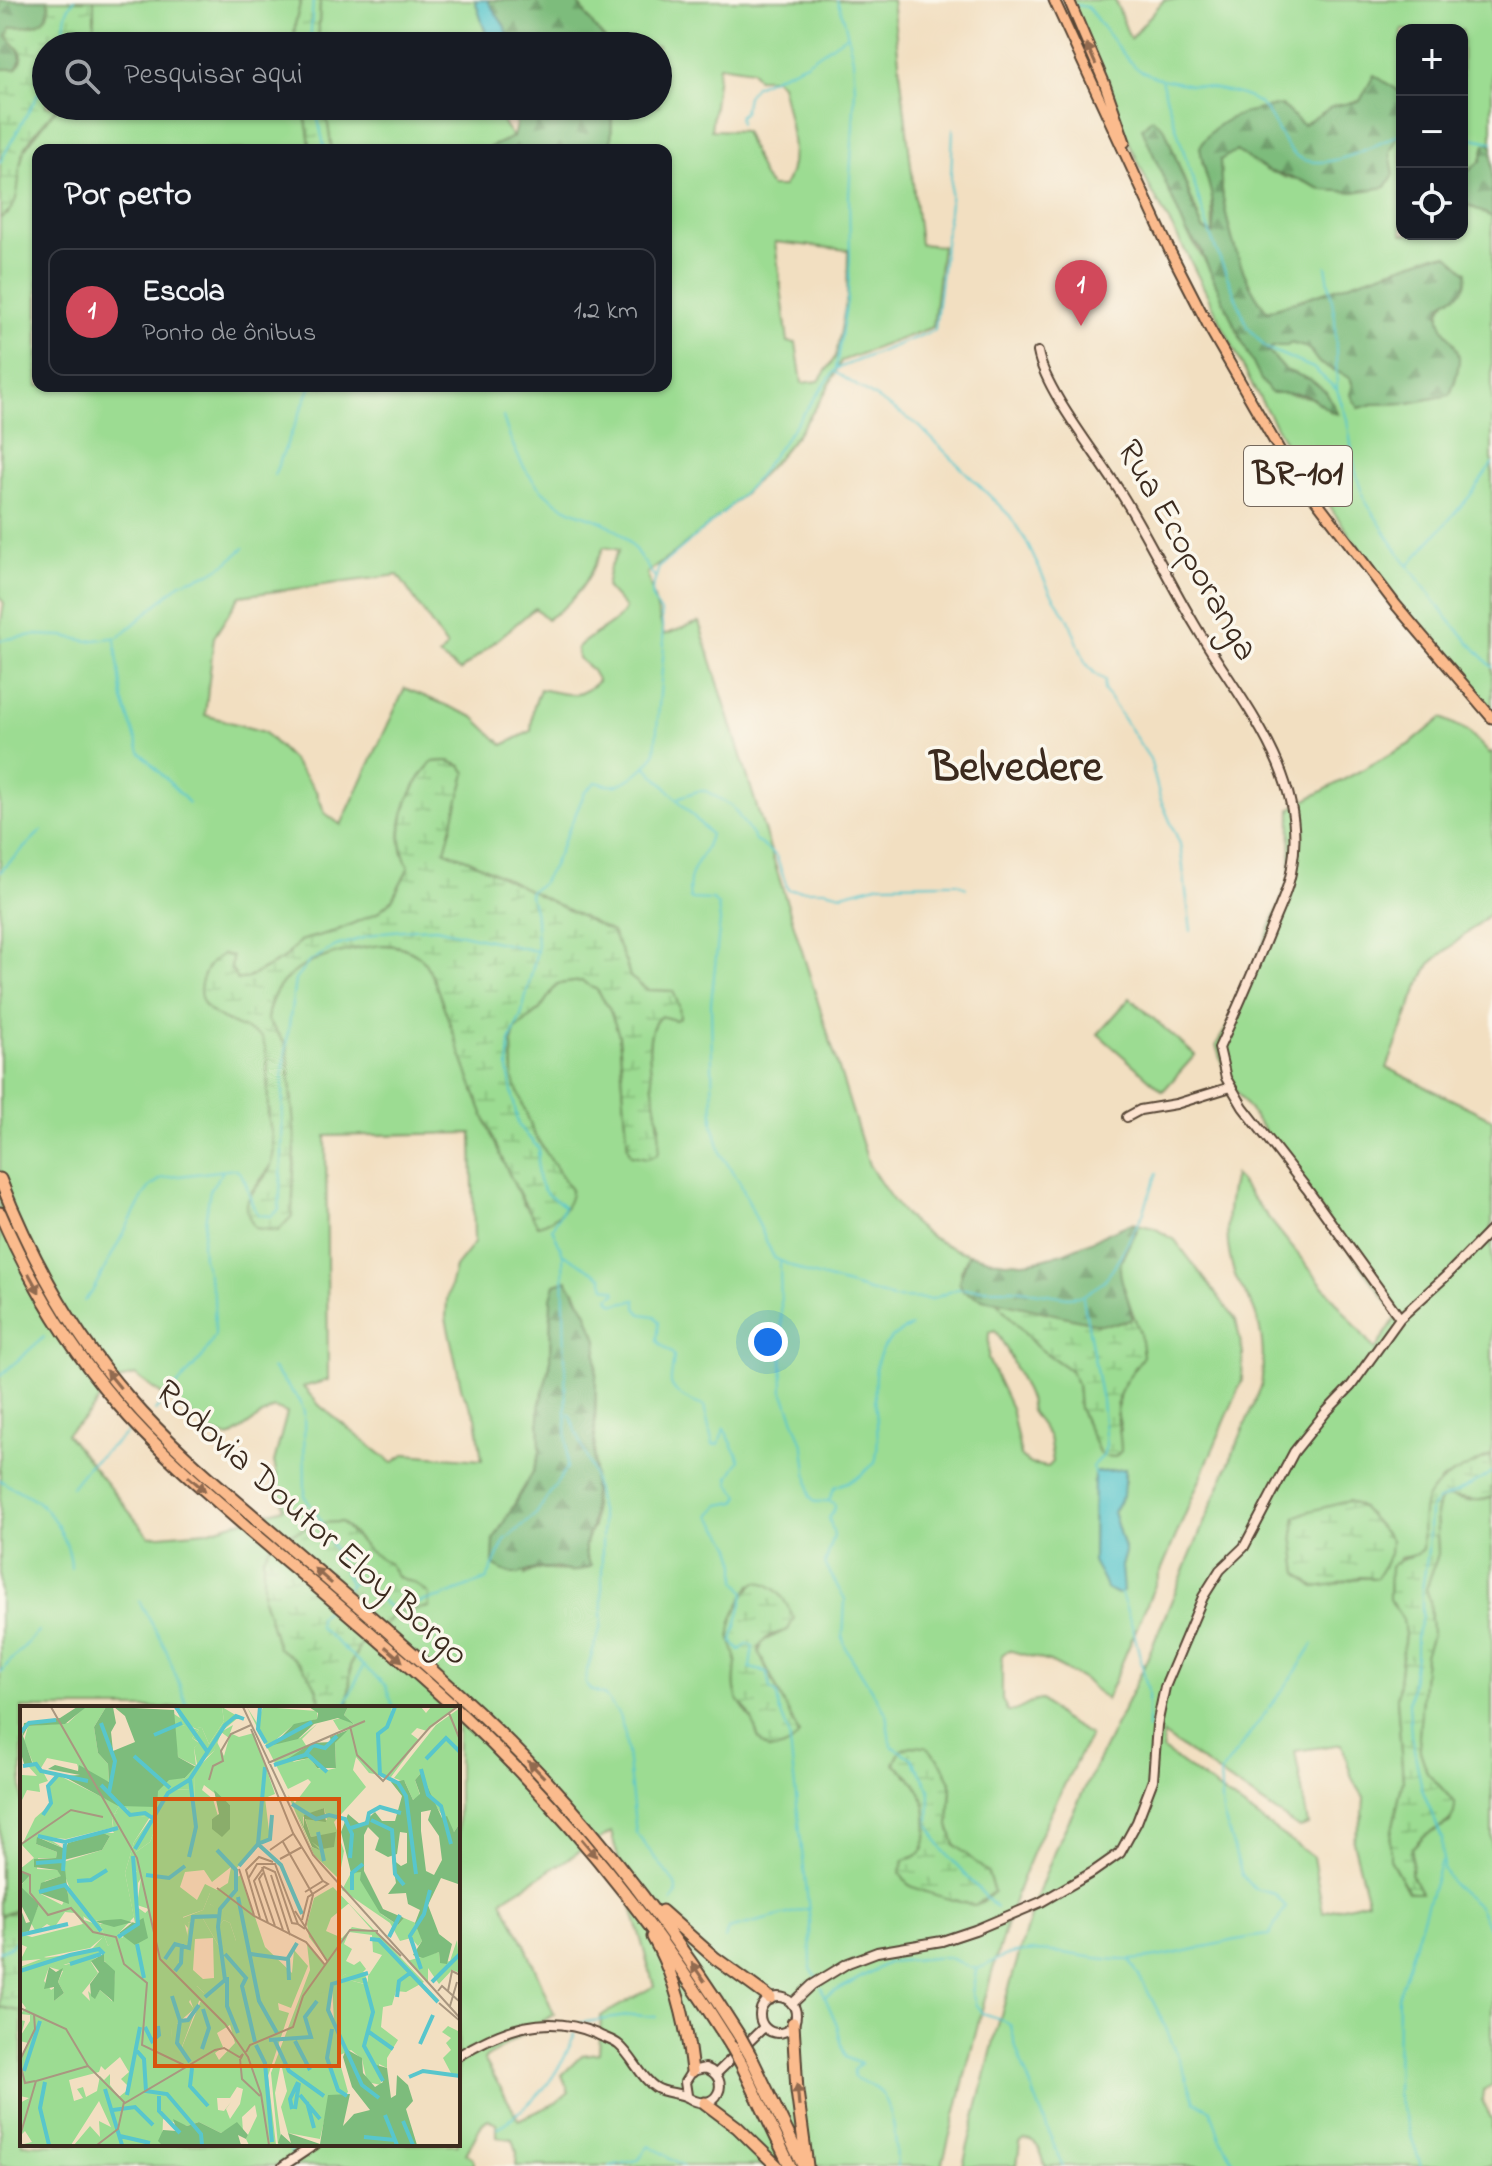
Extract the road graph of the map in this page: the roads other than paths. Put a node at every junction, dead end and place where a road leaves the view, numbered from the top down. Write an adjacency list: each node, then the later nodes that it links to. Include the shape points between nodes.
1 (1054, 0): 3 (main road, BR-101)
2 (1066, 0): 3 (main road, one-way to 2, via 1104,82)
3 (1148, 206): 5 (main road, BR-101, via 1284,458 1396,605)
4 (1038, 352): 6 (street, Rua Ecoporanga, via 1052,387 1134,514 1286,779 1293,866 1219,1048)
5 (1492, 718)
6 (1231, 1087): 7 (street); 11 (street)
7 (1127, 1117)
8 (0, 1179): 14 (highway, Rodovia Doutor Eloy Borgo, one-way to 8, via 571,1808 485,1719 143,1414 53,1292)
9 (0, 1213): 12 (highway, Rodovia Doutor Eloy Borgo, one-way to 12, via 56,1320 134,1422 189,1477)
10 (1492, 1229): 11 (street)
11 (1400, 1318): 16 (street, via 1294,1452 1256,1529 1203,1597 1165,1687 1153,1780 1120,1853 1041,1902 975,1930 848,1963)
12 (454, 1706)
13 (460, 1712): 14 (highway, Rodovia Doutor Eloy Borgo, one-way to 14)
14 (638, 1898): 15 (highway); 20 (highway, Rodovia Doutor Eloy Borgo, bridge, via 732,2047); 20 (highway, Rodovia Doutor Eloy Borgo, one-way to 14, bridge, via 740,2037 695,1967); 21 (highway, via 673,1979)
15 (770, 1998): 16 (street); 18 (street, via 760,2011)
16 (792, 2004): 17 (street)
17 (793, 2023): 18 (street, via 780,2032); 29 (highway, one-way to 17)
18 (764, 2027): 22 (street)
19 (460, 2055): 23 (street, via 488,2037 559,2022 617,2044 656,2087)
20 (746, 2059): 28 (highway, Rodovia Doutor Eloy Borgo); 29 (highway, Rodovia Doutor Eloy Borgo)
21 (692, 2071): 22 (street, via 705,2068); 23 (street, via 685,2082)
22 (716, 2074): 24 (street, via 718,2094)
23 (687, 2095): 24 (street)
24 (705, 2103): 27 (highway)
25 (313, 2146): 26 (street)
26 (283, 2166)
27 (777, 2166)
28 (790, 2166)
29 (805, 2166)

